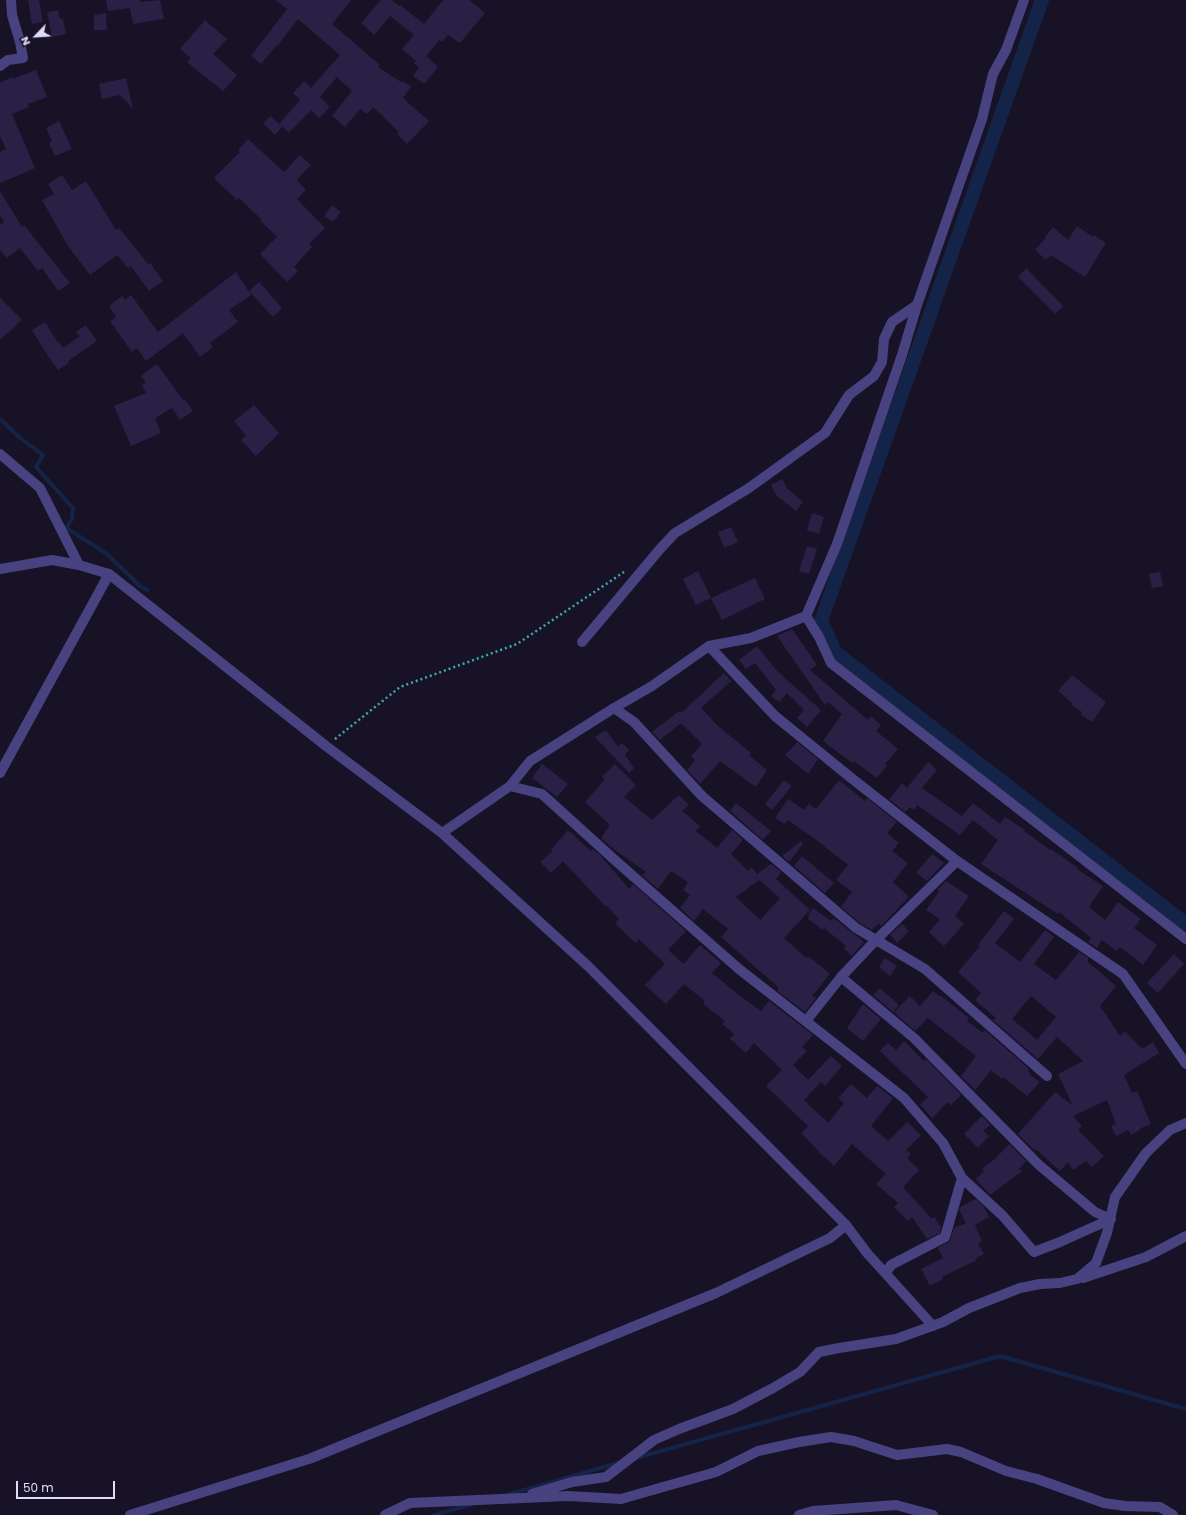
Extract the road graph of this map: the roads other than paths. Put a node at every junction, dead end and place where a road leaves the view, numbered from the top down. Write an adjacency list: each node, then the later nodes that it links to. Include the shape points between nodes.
1 (11, 0): 3 (street, via 12,15 23,58 8,60)
2 (1024, 0): 4 (street, via 1006,50 993,74 982,120)
3 (0, 66)
4 (917, 305): 9 (street, via 837,544); 10 (street, via 892,322 884,339 882,362 874,376 849,395 824,433 749,488 675,534 660,548)
5 (0, 454): 6 (street, via 40,488)
6 (79, 565): 7 (street, via 52,560); 8 (street)
7 (0, 569)
8 (109, 574): 13 (street); 15 (street, via 326,746)
9 (806, 616): 11 (street, via 751,638); 17 (street, via 831,663)
10 (582, 642)
11 (709, 646): 12 (street, via 652,686); 16 (street, via 775,716)
12 (614, 708): 14 (street, via 530,761); 18 (street, via 634,722 702,796 856,928)
13 (0, 773)
14 (510, 786): 15 (street); 20 (street, via 542,794 739,969)
15 (442, 833): 26 (street, via 589,967)
16 (957, 861): 18 (street); 21 (street, via 1123,974)
17 (1186, 939)
18 (876, 940): 19 (street); 22 (street, via 925,969)
19 (841, 977): 20 (street); 25 (street, via 914,1038 1039,1165 1094,1212)
20 (806, 1021): 24 (street, via 904,1098 943,1143)
21 (1186, 1064)
22 (1047, 1076)
23 (1186, 1122): 25 (street, via 1170,1130 1146,1153 1115,1197)
24 (962, 1178): 25 (street, via 1003,1216 1034,1252); 28 (street, via 945,1237 892,1265)
25 (1111, 1219): 29 (street, via 1096,1263)
26 (846, 1225): 28 (street); 32 (street, via 830,1238 716,1293 309,1459)
27 (1186, 1236): 29 (street, via 1146,1257)
28 (886, 1273): 30 (street)
29 (1077, 1279): 30 (street, via 1020,1288 969,1308)
30 (933, 1326): 31 (street, via 896,1339 819,1352 800,1372 773,1388 733,1409 654,1440 606,1477 572,1482)
31 (521, 1498): 33 (street, via 410,1504); 36 (street, via 568,1496 621,1499 716,1472 758,1451 831,1437 897,1454 947,1450 961,1452 1006,1471 1037,1479 1104,1504 1160,1508)
32 (130, 1515)
33 (385, 1515)
34 (799, 1515): 35 (street, via 813,1511 896,1505)
35 (933, 1515)
36 (1173, 1515)

